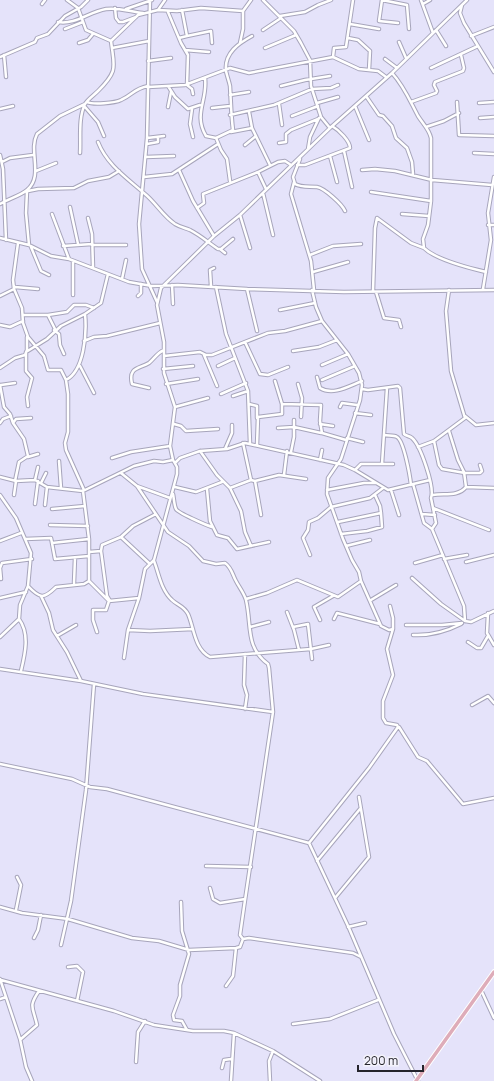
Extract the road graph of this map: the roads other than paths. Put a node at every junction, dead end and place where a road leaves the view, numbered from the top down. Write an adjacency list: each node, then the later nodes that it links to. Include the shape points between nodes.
1 (45, 0): 16 (street)
2 (67, 0): 20 (street)
3 (88, 0): 20 (street)
4 (150, 0): 22 (street); 26 (street)
5 (165, 0): 23 (street)
6 (251, 0): 25 (street)
7 (263, 0): 31 (street)
8 (322, 0): 17 (street)
9 (331, 0): 17 (street)
10 (353, 0): 35 (street)
11 (382, 0): 19 (street); 34 (street, via 379,21)
12 (421, 0): 18 (street)
13 (430, 0): 18 (street)
14 (409, 1): 19 (street)
15 (464, 2): 41 (street); 47 (street, via 460,13)
16 (42, 4)
17 (321, 4): 31 (street, via 305,12)
18 (423, 4): 42 (street)
19 (407, 5): 39 (street)
20 (78, 8): 30 (street); 32 (street)
21 (116, 8): 22 (street); 29 (street, via 116,18 119,22); 30 (street, via 104,9)
22 (126, 9): 28 (street)
23 (158, 10): 26 (street); 27 (street)
24 (182, 10): 25 (street, via 201,8); 27 (street); 45 (street)
25 (243, 11): 55 (street)
26 (150, 12): 28 (street); 51 (street)
27 (168, 12): 48 (street)
28 (145, 13): 29 (street)
29 (138, 16): 50 (street)
30 (81, 17): 32 (street, via 68,23); 33 (street)
31 (281, 17): 40 (street); 44 (street)
32 (58, 22): 63 (street, via 48,34)
33 (83, 22): 37 (street); 43 (street, via 85,29)
34 (398, 23)
35 (350, 24): 38 (street); 49 (street)
36 (494, 27): 47 (street)
37 (65, 29)
38 (379, 29)
39 (409, 29)
40 (263, 30)
41 (436, 30): 42 (street); 56 (street)
42 (433, 33): 67 (street)
43 (94, 34): 50 (street); 53 (street, via 88,40)
44 (296, 35): 59 (street); 69 (street)
45 (187, 36): 48 (street); 54 (street, via 211,31)
46 (252, 36): 55 (street)
47 (471, 36): 57 (street)
48 (179, 38): 60 (street)
49 (348, 38): 65 (street, via 346,47 334,48); 74 (street, via 358,40 370,51)
50 (111, 41): 58 (street)
51 (149, 41): 58 (street); 70 (street)
52 (399, 42): 67 (street)
53 (79, 43)
54 (212, 43)
55 (240, 43): 73 (street, via 230,54)
56 (446, 46)
57 (478, 46): 62 (street); 75 (street)
58 (112, 48): 98 (street, via 114,65 110,80)
59 (265, 48)
60 (185, 50): 61 (street); 82 (street, via 188,59)
61 (209, 52)
62 (461, 55): 72 (street); 94 (street, via 464,71 435,82 436,93)
63 (4, 56): 64 (street); 78 (street)
64 (0, 57)
65 (333, 57): 69 (street); 74 (street, via 359,69)
66 (171, 58): 70 (street)
67 (406, 58): 71 (street)
68 (384, 59): 71 (street)
69 (310, 60): 73 (street, via 249,73); 81 (street)
70 (148, 61): 84 (street)
71 (397, 68): 76 (street)
72 (431, 68)
73 (226, 69): 80 (street); 91 (street)
74 (368, 70): 79 (street, via 378,71)
75 (494, 72)
76 (392, 73): 79 (street); 94 (street)
77 (330, 76): 81 (street)
78 (6, 77)
79 (386, 77): 92 (street)
80 (205, 78): 82 (street); 100 (street, via 206,91)
81 (311, 78): 86 (street); 87 (street)
82 (186, 85): 85 (street); 90 (street, via 192,89)
83 (338, 85): 87 (street)
84 (148, 86): 85 (street); 98 (street, via 136,89 119,101); 126 (street)
85 (168, 86): 88 (street)
86 (281, 86)
87 (312, 89): 99 (street); 101 (street)
88 (172, 92): 105 (street); 108 (street, via 188,109)
89 (249, 92): 91 (street)
90 (193, 94)
91 (230, 94): 103 (street)
92 (366, 96): 104 (street); 156 (street, via 378,114 392,126 396,138 407,148)
93 (338, 97): 101 (street)
94 (411, 102): 118 (street)
95 (457, 102): 110 (street)
96 (494, 102): 97 (street)
97 (480, 103)
98 (86, 104): 121 (street); 137 (street, via 81,128); 141 (street, via 60,116 37,134)
99 (279, 104): 109 (street); 116 (street)
100 (200, 105): 108 (street); 128 (street, via 203,132 206,136)
101 (317, 105): 112 (street); 114 (street)
102 (13, 106): 107 (street)
103 (230, 106): 106 (street); 111 (street)
104 (355, 106): 117 (street); 129 (street)
105 (168, 107)
106 (212, 108)
107 (0, 109)
108 (192, 109): 125 (street, via 190,124)
109 (249, 112): 111 (street); 119 (street)
110 (459, 113): 118 (street, via 449,120); 124 (street, via 459,136)
111 (230, 115): 120 (street, via 233,128)
112 (292, 116)
113 (494, 117): 115 (street)
114 (320, 118): 117 (street); 131 (street, via 291,130 286,134 286,142); 135 (street, via 310,137)
115 (480, 118)
116 (282, 125)
117 (331, 127): 135 (street); 136 (street, via 341,132 350,146)
118 (426, 127): 159 (street, via 431,138)
119 (252, 128): 120 (street); 123 (street)
120 (231, 132): 128 (street)
121 (104, 136)
122 (164, 136): 127 (street)
123 (256, 136): 134 (street); 148 (street)
124 (494, 136)
125 (193, 137)
126 (147, 138): 127 (street); 132 (street)
127 (158, 138): 132 (street, via 159,141 156,143)
128 (216, 138): 133 (street)
129 (369, 140)
130 (98, 142): 154 (street, via 105,157)
131 (279, 143)
132 (147, 144): 145 (street)
133 (218, 144): 152 (street); 160 (street, via 227,159)
134 (245, 145)
135 (308, 149): 143 (street)
136 (344, 151): 144 (street); 165 (street)
137 (80, 153)
138 (474, 153): 139 (street)
139 (494, 154)
140 (0, 155): 146 (street)
141 (33, 155): 146 (street, via 10,158); 151 (street)
142 (174, 156): 145 (street)
143 (301, 156): 149 (street); 150 (street)
144 (330, 156): 150 (street, via 301,166); 163 (street)
145 (146, 157): 157 (street)
146 (2, 162): 161 (street)
147 (56, 163): 151 (street)
148 (270, 165): 149 (street, via 282,161); 155 (street)
149 (291, 165): 166 (street)
150 (297, 165): 162 (street)
151 (36, 170): 167 (street)
152 (179, 170): 157 (street, via 172,174); 175 (street)
153 (362, 170): 156 (street, via 375,169)
154 (119, 171): 167 (street, via 109,177 88,181 74,188); 169 (street)
155 (258, 172): 160 (street); 166 (street)
156 (413, 174): 159 (street)
157 (144, 177): 169 (street)
158 (494, 177): 164 (street)
159 (432, 180): 164 (street); 171 (street)
160 (230, 181): 175 (street, via 202,194 204,203)
161 (2, 182): 172 (street)
162 (294, 182): 176 (street, via 299,186 322,188 342,205); 201 (street, via 291,194)
163 (337, 182)
164 (492, 185): 183 (street)
165 (352, 187)
166 (266, 189): 170 (street)
167 (27, 191): 172 (street); 195 (street, via 26,213)
168 (371, 192): 171 (street)
169 (143, 193): 189 (street, via 170,221); 214 (street, via 140,245 142,269)
170 (263, 193): 178 (street); 184 (street)
171 (431, 201): 180 (street)
172 (4, 202): 173 (street); 188 (street)
173 (0, 204)
174 (70, 207): 191 (street)
175 (197, 208): 185 (street)
176 (345, 211)
177 (52, 214): 196 (street)
178 (240, 214): 185 (street); 197 (street)
179 (402, 214): 180 (street)
180 (430, 216): 198 (street, via 423,239)
181 (88, 218): 193 (street)
182 (494, 224): 183 (street)
183 (488, 225): 209 (street, via 491,240)
184 (273, 235)
185 (214, 236): 189 (street)
186 (0, 238): 188 (street)
187 (233, 239): 199 (street)
188 (6, 240): 190 (street)
189 (208, 242): 199 (street); 215 (street)
190 (18, 244): 195 (street); 219 (street)
191 (78, 244): 193 (street); 196 (street)
192 (361, 244): 201 (street, via 334,246)
193 (92, 245): 194 (street); 206 (street)
194 (126, 245)
195 (30, 246): 202 (street, via 51,256); 211 (street, via 41,271)
196 (63, 246): 202 (street)
197 (250, 248)
198 (424, 248): 209 (street, via 455,264); 226 (street, via 411,243 377,218)
199 (220, 249): 200 (street)
200 (225, 253)
201 (310, 255): 208 (street)
202 (69, 259): 204 (street)
203 (126, 260): 212 (street)
204 (73, 261): 206 (street); 227 (street)
205 (348, 262): 208 (street)
206 (93, 268): 210 (street)
207 (214, 268): 217 (street, via 210,270)
208 (313, 272): 223 (street)
209 (486, 272): 222 (street)
210 (108, 274): 212 (street); 233 (street, via 101,304)
211 (49, 275)
212 (122, 279): 213 (street)
213 (141, 284): 214 (street); 229 (street, via 141,293)
214 (150, 285): 215 (street); 230 (street)
215 (164, 285): 216 (street); 230 (street, via 158,294)
216 (172, 285): 217 (street); 232 (street)
217 (211, 286): 218 (street)
218 (216, 287): 221 (street); 250 (street)
219 (14, 288): 220 (street); 228 (street); 236 (street)
220 (38, 289)
221 (248, 289): 223 (street); 244 (street)
222 (483, 289): 224 (street); 225 (street)
223 (313, 290): 226 (street); 231 (street)
224 (449, 290): 226 (street); 297 (street, via 446,311 451,376)
225 (494, 290)
226 (375, 291): 242 (street, via 383,317 399,320)
227 (73, 295)
228 (0, 296)
229 (138, 296)
230 (157, 302): 240 (street)
231 (315, 303): 234 (street); 239 (street)
232 (173, 304)
233 (94, 308): 235 (street); 237 (street, via 74,305 67,312)
234 (280, 310)
235 (85, 314): 243 (street); 247 (street)
236 (24, 315): 237 (street); 238 (street)
237 (48, 315): 243 (street)
238 (24, 320): 241 (street, via 10,327); 245 (street)
239 (322, 321): 246 (street); 248 (street, via 268,333)
240 (160, 323): 247 (street); 251 (street)
241 (0, 325)
242 (401, 326)
243 (55, 330): 249 (street); 254 (street, via 60,336)
244 (257, 331)
245 (27, 335): 249 (street); 253 (street)
246 (337, 340): 252 (street, via 319,347); 256 (street)
247 (84, 341): 259 (street)
248 (245, 342): 250 (street); 264 (street, via 260,374 268,375)
249 (37, 346): 253 (street); 269 (street, via 44,356 48,370 61,370)
250 (230, 347): 255 (street, via 212,355); 258 (street)
251 (164, 350): 257 (street); 279 (street, via 149,362 136,367 132,374 132,384)
252 (293, 351)
253 (26, 352): 265 (street); 291 (street, via 26,371 32,378 27,397)
254 (64, 354)
255 (204, 354): 257 (street, via 200,352); 278 (street)
256 (348, 354): 260 (street); 263 (street)
257 (164, 356): 266 (street)
258 (235, 358): 262 (street); 274 (street)
259 (80, 363): 269 (street, via 75,375); 283 (street, via 80,368)
260 (322, 365)
261 (193, 366): 266 (street)
262 (218, 366)
263 (355, 366): 270 (street); 272 (street)
264 (288, 367)
265 (0, 368)
266 (164, 369): 275 (street)
267 (317, 377): 272 (street, via 320,388 331,391)
268 (198, 379): 275 (street)
269 (66, 380): 366 (street, via 66,450)
270 (322, 380)
271 (276, 381): 288 (street)
272 (362, 381): 281 (street)
273 (15, 383): 277 (street)
274 (246, 383): 282 (street); 284 (street)
275 (166, 384): 292 (street)
276 (298, 384): 289 (street)
277 (0, 385): 296 (street, via 4,407)
278 (217, 386)
279 (149, 388)
280 (387, 388): 281 (street); 314 (street); 322 (street, via 400,388 404,434 411,436)
281 (362, 389): 290 (street)
282 (248, 391): 285 (street); 287 (street)
283 (94, 393)
284 (221, 394)
285 (233, 396)
286 (208, 398): 292 (street)
287 (249, 404): 300 (street, via 257,406); 319 (street)
288 (282, 404): 289 (street); 300 (street, via 280,416)
289 (302, 404): 298 (street); 306 (street, via 321,405)
290 (358, 405): 293 (street, via 342,403); 294 (street)
291 (28, 406)
292 (175, 407): 305 (street)
293 (340, 408)
294 (355, 413): 295 (street); 315 (street)
295 (371, 415)
296 (11, 416): 302 (street); 303 (street)
297 (465, 416): 304 (street, via 476,425); 312 (street)
298 (300, 417)
299 (31, 418): 302 (street, via 16,419)
300 (257, 418): 320 (street)
301 (294, 420): 309 (street)
302 (13, 422): 329 (street, via 24,439)
303 (0, 423)
304 (494, 423)
305 (174, 424): 311 (street, via 186,431); 321 (street)
306 (320, 424): 308 (street); 313 (street)
307 (232, 425): 323 (street, via 231,436)
308 (333, 426)
309 (294, 427): 310 (street); 313 (street); 327 (street)
310 (278, 428)
311 (218, 429)
312 (449, 431): 316 (street); 341 (street)
313 (322, 433): 315 (street)
314 (384, 435): 336 (street); 354 (street, via 399,439)
315 (347, 439): 317 (street); 335 (street)
316 (434, 441): 322 (street); 341 (street, via 442,469)
317 (363, 442)
318 (243, 443): 319 (street); 323 (street); 347 (street)
319 (250, 443): 320 (street)
320 (256, 445): 326 (street, via 265,449)
321 (170, 446): 330 (street, via 131,452); 331 (street)
322 (418, 447): 348 (street)
323 (224, 450): 325 (street)
324 (322, 450): 332 (street)
325 (200, 451): 334 (street, via 180,458); 352 (street)
326 (287, 451): 327 (street); 344 (street)
327 (291, 452): 332 (street)
328 (38, 454): 329 (street)
329 (28, 457): 349 (street, via 19,462)
330 (112, 458)
331 (173, 460): 334 (street); 343 (street, via 152,461)
332 (320, 460): 335 (street)
333 (59, 461): 359 (street)
334 (175, 463): 357 (street)
335 (338, 464): 340 (street); 364 (street, via 328,478)
336 (382, 464): 337 (street); 340 (street, via 361,464)
337 (393, 464)
338 (480, 465): 341 (street, via 481,472)
339 (38, 467): 351 (street)
340 (355, 470): 353 (street)
341 (464, 472): 358 (street)
342 (46, 473): 351 (street)
343 (121, 473): 355 (street); 366 (street)
344 (284, 475): 346 (street); 350 (street)
345 (0, 477): 349 (street)
346 (306, 479)
347 (251, 480): 350 (street); 360 (street)
348 (430, 480): 354 (street); 371 (street)
349 (16, 481): 351 (street); 369 (street)
350 (255, 481): 383 (street)
351 (38, 482): 356 (street); 374 (street)
352 (222, 482): 360 (street); 363 (street)
353 (376, 483): 361 (street); 364 (street)
354 (412, 484): 365 (street); 382 (street)
355 (137, 486): 372 (street); 381 (street)
356 (47, 487): 359 (street); 375 (street)
357 (175, 487): 363 (street, via 194,492); 367 (street)
358 (466, 487): 362 (street); 371 (street, via 459,493)
359 (62, 488): 366 (street)
360 (230, 488): 402 (street)
361 (383, 488): 365 (street); 370 (street)
362 (494, 488)
363 (207, 489): 390 (street)
364 (327, 490): 377 (street)
365 (391, 490): 384 (street)
366 (84, 491): 376 (street)
367 (173, 493): 372 (street); 390 (street, via 176,509 180,513)
368 (0, 495): 373 (street)
369 (14, 495)
370 (374, 495): 377 (street, via 359,502); 380 (street)
371 (433, 495): 378 (street)
372 (170, 498): 387 (street)
373 (1, 499): 393 (street, via 14,514)
374 (34, 504)
375 (45, 505)
376 (85, 506): 379 (street); 389 (street)
377 (332, 507): 386 (street); 406 (street, via 308,523 308,530 303,538)
378 (433, 508): 385 (street); 392 (street)
379 (52, 509)
380 (381, 512): 386 (street); 394 (street, via 382,527)
381 (156, 514): 387 (street); 395 (street, via 133,526)
382 (422, 514): 385 (street); 391 (street, via 425,525)
383 (261, 515)
384 (399, 515)
385 (435, 515): 391 (street, via 436,523)
386 (338, 522): 394 (street)
387 (162, 524): 414 (street); 430 (street, via 203,561 228,565)
388 (50, 525): 389 (street)
389 (88, 526): 397 (street)
390 (212, 527): 402 (street, via 217,535 229,539 235,548)
391 (432, 529): 407 (street)
392 (488, 530)
393 (21, 533): 396 (street); 399 (street)
394 (341, 534): 403 (street)
395 (121, 537): 404 (street, via 102,545); 417 (street)
396 (25, 539): 401 (street, via 51,538); 412 (street)
397 (89, 539): 401 (street); 405 (street)
398 (370, 540): 403 (street)
399 (0, 541)
400 (269, 542): 402 (street)
401 (52, 543): 411 (street, via 55,559)
402 (251, 546)
403 (346, 546): 420 (street)
404 (101, 550): 405 (street); 432 (street)
405 (89, 552): 410 (street)
406 (310, 554)
407 (443, 555): 413 (street); 416 (street)
408 (467, 555): 413 (street)
409 (494, 555): 415 (street)
410 (89, 556): 411 (street); 421 (street)
411 (75, 558): 422 (street)
412 (32, 559): 419 (street, via 2,563); 424 (street)
413 (444, 559): 441 (street, via 464,606)
414 (154, 560): 417 (street); 447 (street, via 163,589 171,600 185,609)
415 (466, 562)
416 (415, 563)
417 (150, 564): 429 (street, via 145,569)
418 (412, 578): 441 (street)
419 (1, 579)
420 (361, 580): 427 (street, via 341,596); 431 (street)
421 (89, 581): 422 (street, via 84,584); 432 (street)
422 (74, 583): 426 (street, via 56,587 50,594)
423 (396, 585): 431 (street)
424 (28, 586): 425 (street); 426 (street, via 35,594)
425 (26, 592): 428 (street); 437 (street, via 20,605)
426 (41, 596): 451 (street)
427 (334, 596): 430 (street, via 297,580); 439 (street, via 314,607)
428 (0, 598)
429 (139, 598): 432 (street); 449 (street)
430 (246, 599): 445 (street)
431 (371, 600): 442 (street)
432 (109, 601): 450 (street, via 106,610 93,610)
433 (390, 606): 448 (street)
434 (494, 611): 436 (street)
435 (287, 612): 446 (street)
436 (488, 614): 441 (street, via 471,622); 453 (street)
437 (18, 619): 454 (street); 465 (street, via 24,629 26,650)
438 (334, 619): 442 (street, via 337,613)
439 (320, 620)
440 (269, 622): 445 (street)
441 (463, 622): 444 (street); 452 (street, via 442,633)
442 (380, 624): 448 (street, via 389,630)
443 (76, 625): 451 (street)
444 (406, 625)
445 (250, 627): 460 (street)
446 (293, 627): 458 (street, via 307,623); 459 (street)
447 (193, 628): 449 (street); 461 (street, via 197,642 206,655 214,657)
448 (392, 629): 472 (street, via 387,649 393,675 383,701 383,718 386,723)
449 (128, 630): 462 (street)
450 (97, 632)
451 (57, 636): 466 (street)
452 (413, 636)
453 (488, 636): 455 (street, via 482,648); 457 (street)
454 (0, 637)
455 (468, 642)
456 (329, 645): 458 (street)
457 (494, 645)
458 (311, 649): 459 (street); 463 (street)
459 (298, 650): 460 (street)
460 (255, 653): 461 (street); 471 (street, via 268,664)
461 (245, 654): 470 (street)
462 (124, 658)
463 (312, 659)
464 (0, 669): 465 (street)
465 (21, 671): 466 (street)
466 (81, 681): 467 (street)
467 (94, 684): 470 (street); 474 (street)
468 (494, 703): 469 (street, via 488,696)
469 (472, 705)
470 (245, 709): 471 (street)
471 (273, 712): 478 (street)
472 (398, 727): 476 (street, via 416,754 427,761 463,804); 479 (street, via 369,768)
473 (0, 764): 474 (street, via 72,779)
474 (86, 785): 478 (street); 491 (street)
475 (359, 797): 477 (street)
476 (494, 798)
477 (360, 809): 480 (street); 485 (street, via 369,857)
478 (255, 829): 479 (street); 482 (street)
479 (308, 843): 480 (street)
480 (317, 861): 485 (street)
481 (206, 866): 482 (street)
482 (251, 867): 486 (street)
483 (17, 878): 489 (street, via 21,885)
484 (210, 888): 486 (street, via 213,899 220,903)
485 (335, 898): 493 (street)
486 (245, 900): 495 (street, via 240,936)
487 (181, 902): 498 (street, via 182,931)
488 (0, 906): 489 (street)
489 (16, 910): 490 (street)
490 (41, 915): 491 (street); 494 (street)
491 (68, 919): 496 (street); 498 (street, via 132,938)
492 (365, 923): 493 (street)
493 (348, 927): 499 (street)
494 (34, 938)
495 (242, 939): 497 (street, via 240,947); 499 (street, via 354,953)
496 (61, 945)
497 (236, 948): 498 (street); 503 (street, via 233,976)
498 (189, 950): 513 (street, via 180,985 180,996 173,1015 174,1020 182,1021)
499 (361, 958): 508 (street)
500 (68, 967): 509 (street, via 77,966 82,972)
501 (494, 972): 504 (main road)
502 (0, 979): 505 (street); 506 (street)
503 (226, 986)
504 (481, 990): 510 (street); 524 (main road)
505 (39, 991): 509 (street); 515 (street, via 31,1006 37,1024)
506 (6, 997): 507 (street); 515 (street)
507 (0, 999)
508 (378, 1000): 512 (street, via 330,1019); 524 (street)
509 (77, 1001): 511 (street)
510 (494, 1018)
511 (144, 1021): 513 (street); 518 (street, via 138,1032)
512 (293, 1024)
513 (188, 1031): 514 (street)
514 (234, 1033): 516 (street); 517 (street)
515 (20, 1039): 520 (street, via 24,1062)
516 (273, 1051): 522 (street, via 269,1061); 523 (street)
517 (231, 1059): 519 (street, via 224,1060); 521 (street)
518 (136, 1062)
519 (222, 1068)
520 (32, 1081)
521 (231, 1081)
522 (270, 1081)
523 (320, 1081)
524 (417, 1081)

